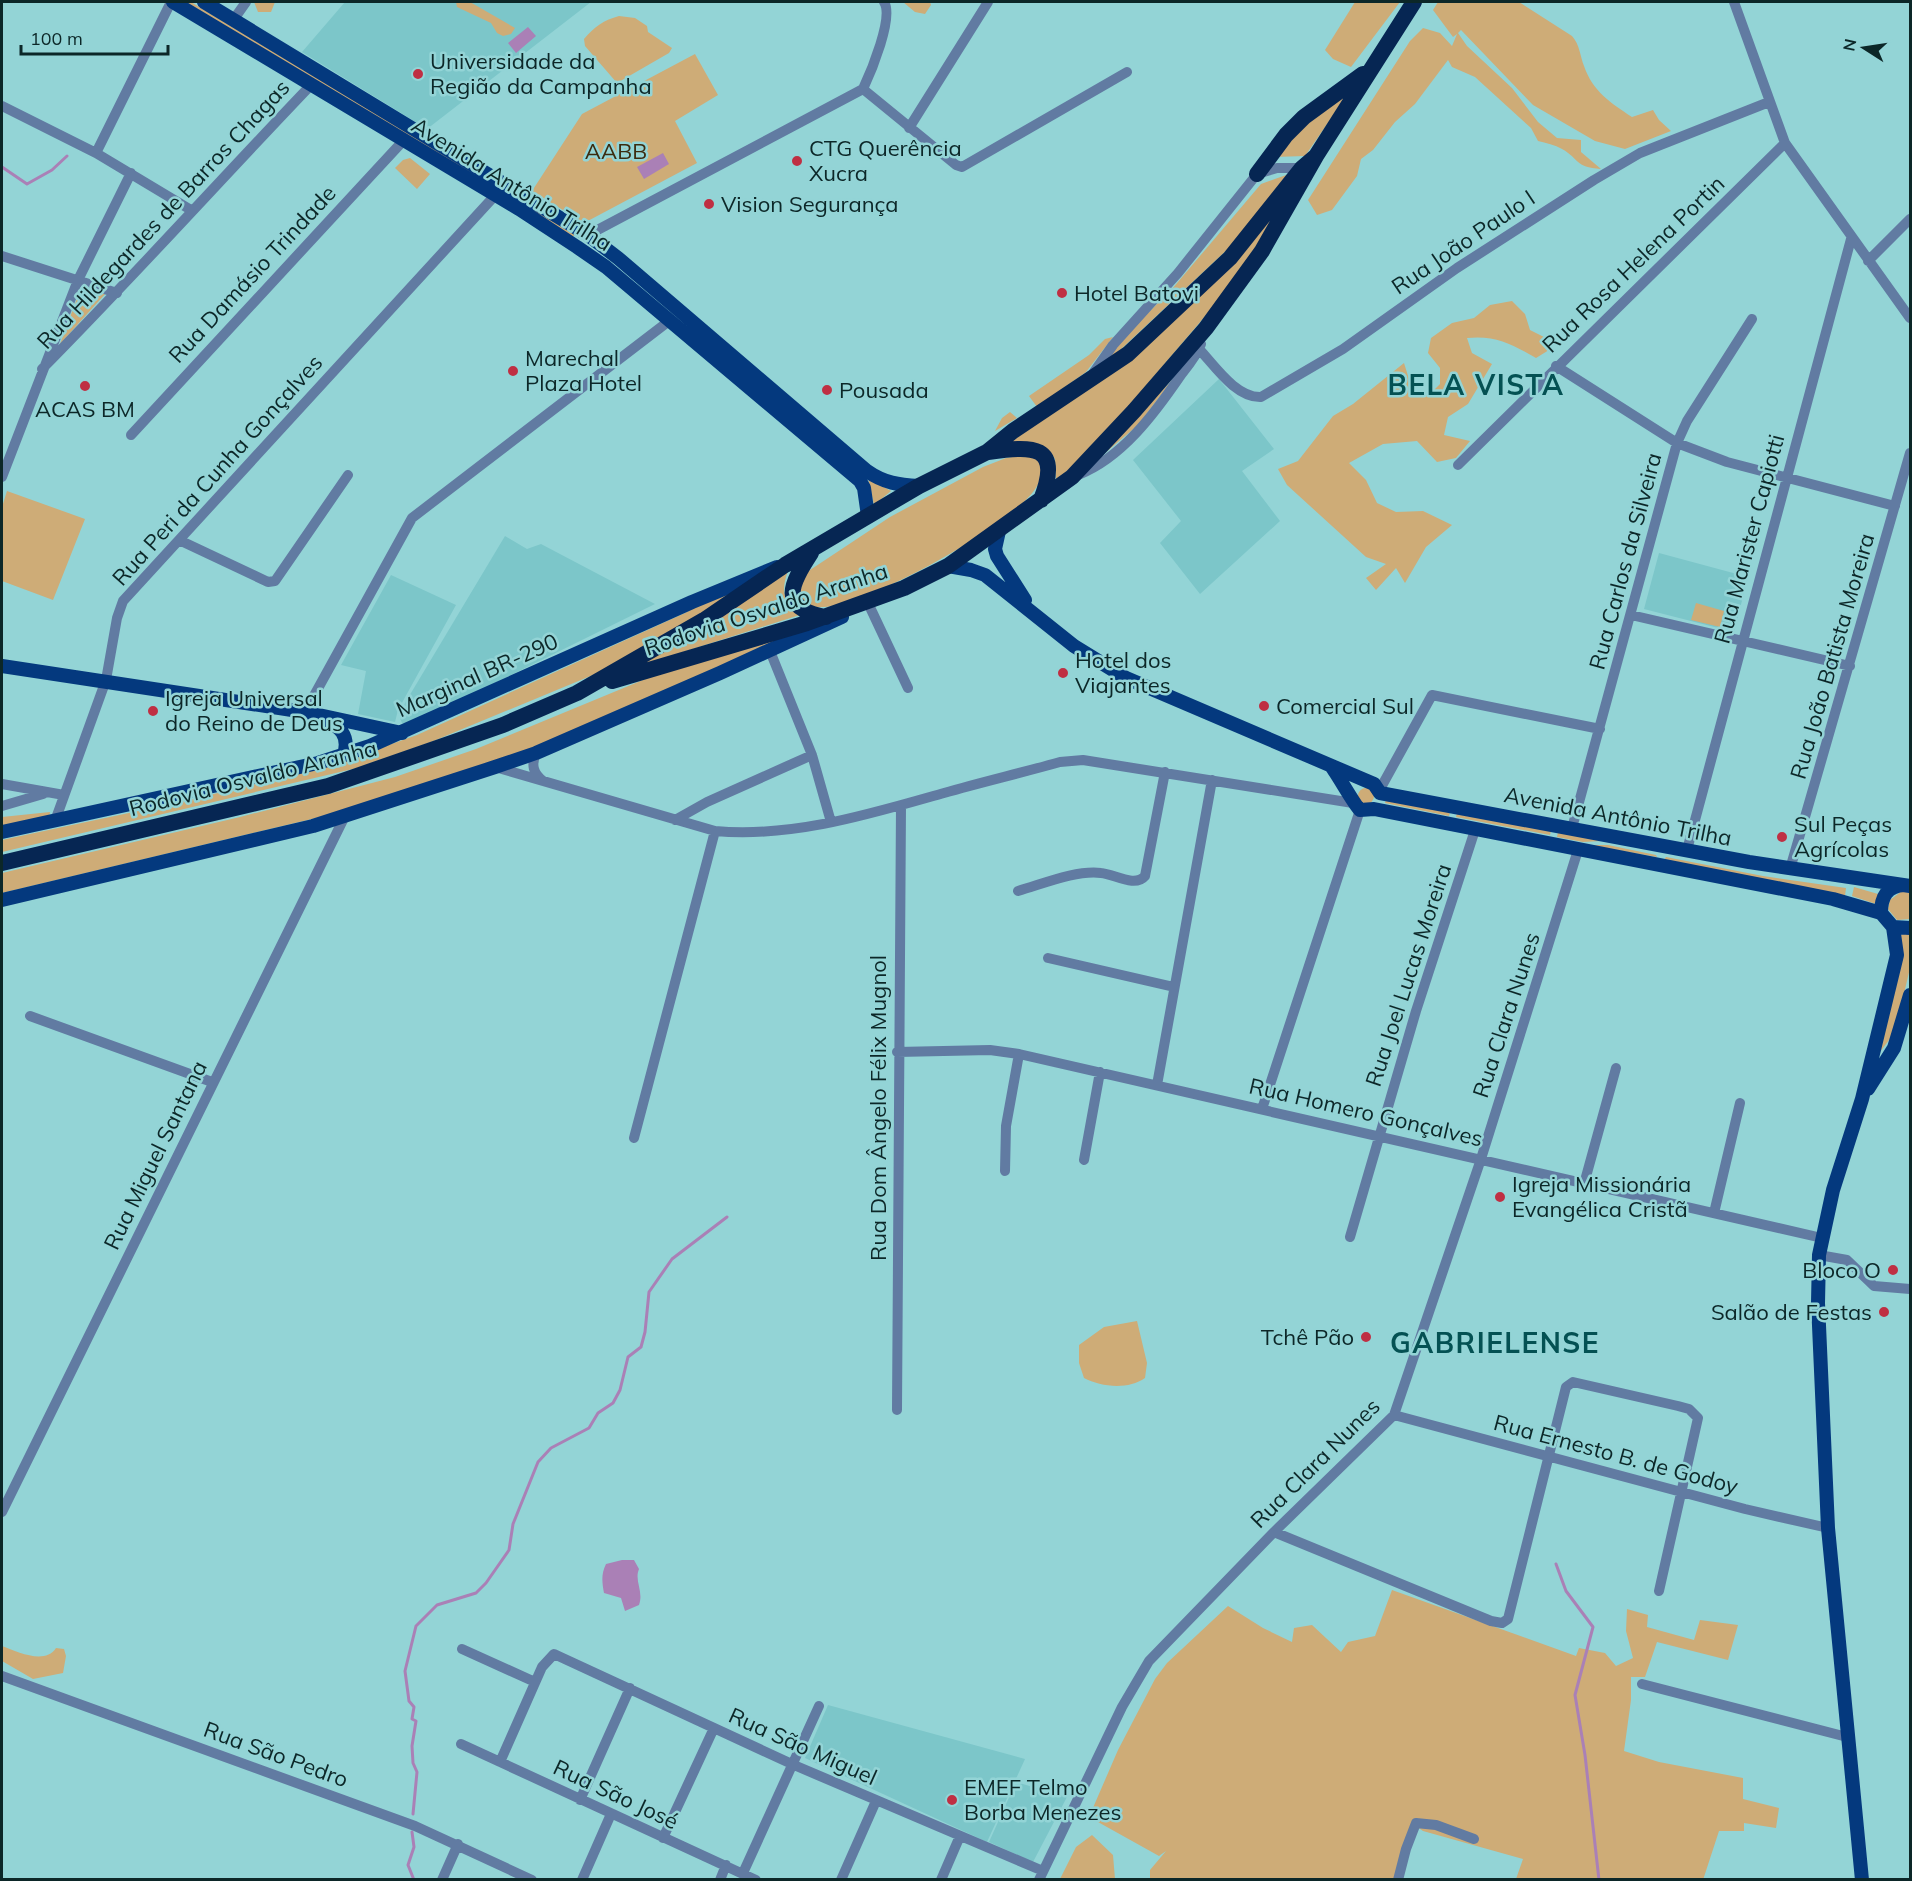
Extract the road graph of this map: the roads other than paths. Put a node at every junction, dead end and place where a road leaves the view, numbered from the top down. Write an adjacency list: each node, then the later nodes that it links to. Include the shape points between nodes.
1 (172, 2): 11 (main road, Avenida Antônio Trilha); 18 (street)
2 (204, 2): 8 (main road, Avenida Antônio Trilha)
3 (246, 2): 8 (street)
4 (884, 2): 12 (street, via 887,15)
5 (988, 2): 15 (street)
6 (1414, 2): 9 (highway, Rodovia Osvaldo Aranha)
7 (1734, 2): 13 (street)
8 (234, 19): 23 (main road, Avenida Antônio Trilha)
9 (1374, 63): 19 (highway, Rodovia Osvaldo Aranha); 22 (highway, via 1304,117)
10 (1127, 72): 15 (street, via 962,167)
11 (311, 85): 16 (main road, Avenida Antônio Trilha); 25 (street, Rua Hildegardes de Barros Chagas)
12 (863, 89): 15 (street); 27 (street)
13 (1769, 102): 17 (street); 37 (street, Rua João Paulo I, via 1640,153 1457,268 1343,350 1261,397 1252,398 1239,391)
14 (2, 106): 18 (street)
15 (909, 128)
16 (403, 141): 24 (main road, Avenida Antônio Trilha); 41 (street, Rua Damásio Trindade)
17 (1785, 143): 28 (street); 38 (street, Rua Rosa Helena Portin)
18 (96, 153): 21 (street)
19 (1316, 156): 20 (highway, Rodovia Osvaldo Aranha); 36 (highway, Rodovia Osvaldo Aranha, via 1262,251)
20 (1302, 168): 22 (street, via 1277,168); 40 (highway, Rodovia Osvaldo Aranha, via 1230,258 1128,354)
21 (130, 173): 25 (street); 31 (street)
22 (1257, 174): 40 (street, via 1178,273 1113,345)
23 (505, 183): 24 (street, Rua Peri da Cunha Gonçalves); 27 (main road, Avenida Antônio Trilha)
24 (496, 195): 35 (main road, Avenida Antônio Trilha, via 606,267); 57 (street, Rua Peri da Cunha Gonçalves)
25 (191, 210): 32 (street, Rua Hildegardes de Barros Chagas)
26 (1911, 219): 30 (street)
27 (588, 236): 48 (main road, Avenida Antônio Trilha, via 618,258)
28 (1851, 239): 30 (street); 51 (street, Rua Marister Capiotti)
29 (2, 256): 31 (street)
30 (1868, 261): 33 (street)
31 (78, 280): 32 (street); 39 (street)
32 (117, 293): 39 (street, Rua Hildegardes de Barros Chagas)
33 (1911, 318)
34 (1752, 319): 42 (street, Rua Carlos da Silveira)
35 (669, 321): 48 (main road, Avenida Antônio Trilha); 72 (street, via 412,518)
36 (1206, 328): 37 (street); 50 (highway, Rodovia Osvaldo Aranha)
37 (1199, 349): 50 (street, via 1138,431 1091,469)
38 (1556, 366): 42 (street); 46 (street, Rua Rosa Helena Portin)
39 (42, 369): 45 (street)
40 (1088, 381): 43 (highway, Rodovia Osvaldo Aranha)
41 (131, 435)
42 (1677, 443): 51 (street); 63 (street, Rua Carlos da Silveira)
43 (987, 452): 52 (highway, Rodovia Osvaldo Aranha); 53 (highway, via 1029,447 1043,453 1049,465)
44 (1911, 453): 54 (street, Rua João Batista Moreira)
45 (4, 463): 49 (street)
46 (1458, 465)
47 (348, 474): 57 (street, via 274,581 266,581)
48 (864, 476): 52 (main road, Avenida Antônio Trilha, via 896,485); 55 (main road)
49 (2, 477)
50 (1072, 477): 53 (highway, Rodovia Osvaldo Aranha)
51 (1785, 478): 54 (street); 65 (street, Rua Marister Capiotti)
52 (919, 486): 55 (highway, Rodovia Osvaldo Aranha)
53 (1041, 500): 56 (highway, Rodovia Osvaldo Aranha)
54 (1895, 506): 68 (street, Rua João Batista Moreira)
55 (868, 516): 58 (highway, Rodovia Osvaldo Aranha)
56 (999, 531): 60 (highway, Rodovia Osvaldo Aranha); 62 (main road, Avenida Antônio Trilha, via 995,549 1000,565)
57 (179, 540): 69 (street, Rua Peri da Cunha Gonçalves, via 123,601)
58 (812, 550): 59 (highway, Rodovia Osvaldo Aranha); 64 (highway, via 794,579 792,596 804,611)
59 (785, 565): 71 (highway, Rodovia Osvaldo Aranha, via 704,620); 74 (main road, Marginal BR-290, via 762,571)
60 (948, 566): 61 (highway, Rodovia Osvaldo Aranha); 62 (main road, Avenida Antônio Trilha, via 985,575)
61 (862, 605): 64 (highway, Rodovia Osvaldo Aranha); 66 (main road); 70 (street)
62 (1035, 614): 78 (main road, Avenida Antônio Trilha, via 1074,646 1126,678)
63 (1631, 615): 65 (street); 73 (street, Rua Carlos da Silveira)
64 (827, 617): 71 (highway, Rodovia Osvaldo Aranha)
65 (1742, 642): 68 (street); 100 (street, Rua Marister Capiotti)
66 (770, 651): 75 (main road); 77 (street)
67 (2, 666): 69 (main road)
68 (1850, 666): 102 (street, Rua João Batista Moreira)
69 (106, 681): 72 (main road); 87 (street, Rua Peri da Cunha Gonçalves)
70 (908, 688)
71 (577, 693): 101 (highway, Rodovia Osvaldo Aranha, via 503,725 328,786)
72 (311, 713): 74 (main road); 76 (main road, via 343,732 347,742)
73 (1600, 729): 85 (street, via 1432,695); 95 (street, Rua Carlos da Silveira)
74 (402, 732): 76 (main road, Marginal BR-290)
75 (536, 753): 79 (main road); 82 (street, via 534,771)
76 (344, 755): 93 (main road, Marginal BR-290)
77 (812, 755): 92 (street); 94 (street)
78 (1331, 765): 83 (main road, Avenida Antônio Trilha); 88 (main road)
79 (495, 767): 82 (street); 91 (main road)
80 (1165, 772): 81 (street); 90 (street, via 1083,760 1060,762); 104 (street, via 1145,876 1135,881 1089,873)
81 (1212, 780): 88 (street); 110 (street)
82 (544, 781): 92 (street)
83 (1367, 782): 85 (main road, Avenida Antônio Trilha); 88 (main road, via 1357,786)
84 (2, 784): 86 (street)
85 (1380, 792): 88 (main road, via 1380,803); 95 (main road, Avenida Antônio Trilha)
86 (46, 793): 87 (street); 89 (street)
87 (64, 795): 93 (street, Rua Peri da Cunha Gonçalves)
88 (1360, 804): 96 (main road, Avenida Antônio Trilha); 121 (street)
89 (2, 806)
90 (901, 806): 94 (street); 113 (street, Rua Dom Ângelo Félix Mugnol)
91 (345, 816): 105 (main road); 117 (street, Rua Miguel Santana)
92 (675, 820): 97 (street)
93 (56, 821): 98 (main road, Marginal BR-290)
94 (831, 822): 97 (street, via 764,833)
95 (1572, 828): 100 (main road, Avenida Antônio Trilha)
96 (1475, 830): 99 (main road, Avenida Antônio Trilha); 122 (street, Rua Joel Lucas Moreira)
97 (715, 831): 123 (street)
98 (2, 832)
99 (1578, 850): 106 (main road, Avenida Antônio Trilha, via 1840,900); 124 (street, Rua Clara Nunes)
100 (1687, 850): 102 (main road, Avenida Antônio Trilha)
101 (2, 863)
102 (1790, 869): 103 (main road, Avenida Antônio Trilha)
103 (1908, 885): 106 (main road, Avenida Antônio Trilha, via 1890,889 1884,895)
104 (1018, 891)
105 (2, 900)
106 (1881, 913): 107 (main road)
107 (1893, 927): 108 (main road); 119 (main road, via 1897,955)
108 (1911, 928)
109 (1048, 958): 110 (street)
110 (1174, 987): 118 (street)
111 (1911, 995): 119 (main road, via 1894,1047)
112 (30, 1016): 117 (street)
113 (897, 1052): 114 (street, Rua Homero Gonçalves, via 990,1050); 133 (street, Rua Dom Ângelo Félix Mugnol)
114 (1019, 1054): 116 (street, Rua Homero Gonçalves); 126 (street, via 1006,1126)
115 (1616, 1068): 127 (street)
116 (1100, 1072): 118 (street, Rua Homero Gonçalves); 125 (street)
117 (212, 1082): 137 (street, Rua Miguel Santana)
118 (1157, 1085): 121 (street, Rua Homero Gonçalves)
119 (1862, 1099): 130 (main road)
120 (1740, 1103): 128 (street)
121 (1262, 1109): 122 (street, Rua Homero Gonçalves)
122 (1378, 1135): 124 (street, Rua Homero Gonçalves); 129 (street, Rua Joel Lucas Moreira)
123 (634, 1138)
124 (1481, 1159): 127 (street, Rua Homero Gonçalves); 134 (street, Rua Clara Nunes)
125 (1084, 1160)
126 (1005, 1171)
127 (1584, 1184): 128 (street, Rua Homero Gonçalves)
128 (1714, 1213): 130 (street, Rua Homero Gonçalves)
129 (1350, 1236)
130 (1822, 1238): 131 (main road)
131 (1820, 1256): 132 (street, via 1846,1260 1874,1286); 138 (main road, via 1818,1314)
132 (1911, 1289)
133 (897, 1410)
134 (1394, 1415): 135 (street, Rua Ernesto B. de Godoy); 139 (street, Rua Clara Nunes)
135 (1548, 1456): 136 (street, Rua Ernesto B. de Godoy); 136 (street, via 1566,1387 1573,1382 1678,1406 1698,1418); 139 (street, via 1508,1619 1502,1623)
136 (1682, 1492): 138 (street, Rua Ernesto B. de Godoy); 140 (street)
137 (2, 1512)
138 (1828, 1528): 148 (main road)
139 (1274, 1532): 161 (street, Rua Clara Nunes, via 1149,1661 1122,1707)
140 (1659, 1592)
141 (462, 1648): 143 (street)
142 (2, 1676): 158 (street, Rua São Pedro)
143 (535, 1682): 145 (street, Rua São Miguel, via 554,1654); 150 (street)
144 (1642, 1684): 148 (street)
145 (630, 1688): 147 (street, Rua São Miguel); 152 (street)
146 (819, 1706): 151 (street)
147 (714, 1728): 151 (street, Rua São Miguel); 156 (street)
148 (1847, 1737): 170 (main road)
149 (461, 1744): 150 (street, Rua São José)
150 (500, 1762): 152 (street, Rua São José)
151 (794, 1765): 153 (street, Rua São Miguel); 160 (street)
152 (580, 1800): 154 (street, Rua São José)
153 (876, 1801): 155 (street, Rua São Miguel); 167 (street)
154 (611, 1814): 156 (street, Rua São José); 164 (street)
155 (960, 1836): 161 (street, Rua São Miguel); 168 (street)
156 (663, 1838): 159 (street, Rua São José)
157 (1473, 1839): 169 (street, via 1436,1825 1416,1823)
158 (458, 1844): 162 (street); 163 (street, Rua São Pedro)
159 (726, 1865): 160 (street, Rua São José); 165 (street)
160 (743, 1873): 166 (street, Rua São José)
161 (1041, 1875)
162 (442, 1880)
163 (532, 1880)
164 (582, 1880)
165 (720, 1880)
166 (756, 1880)
167 (841, 1880)
168 (941, 1880)
169 (1398, 1880)
170 (1862, 1880)

